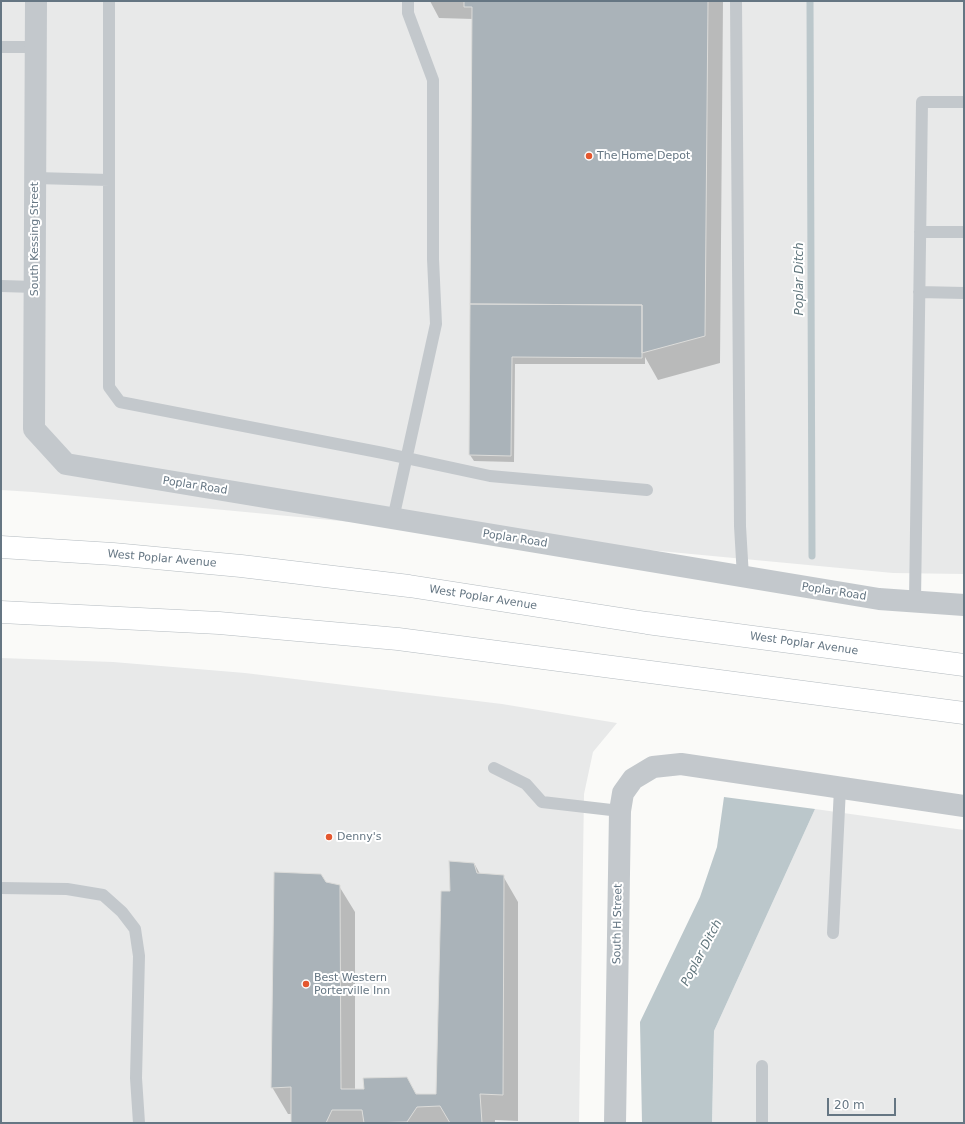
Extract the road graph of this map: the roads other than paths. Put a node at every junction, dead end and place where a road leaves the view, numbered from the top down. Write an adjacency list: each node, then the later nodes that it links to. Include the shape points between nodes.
1 (36, 1): 6 (street, South Kessing Street)
2 (109, 1): 9 (lane)
3 (408, 1): 16 (lane, via 408,13 433,80 433,259 436,324)
4 (736, 1): 21 (lane, via 740,526)
5 (1, 47): 6 (lane)
6 (36, 47): 8 (street, South Kessing Street)
7 (964, 102): 10 (lane, via 922,102)
8 (36, 178): 9 (lane); 13 (street, South Kessing Street)
9 (109, 180): 16 (lane, via 109,387 120,402)
10 (920, 232): 11 (lane); 14 (lane)
11 (964, 232)
12 (1, 286): 13 (lane)
13 (35, 287): 17 (street, South Kessing Street, via 34,429)
14 (919, 292): 15 (lane); 22 (lane)
15 (964, 293)
16 (406, 458): 18 (lane, via 490,476); 19 (lane)
17 (66, 464): 19 (street, Poplar Road)
18 (647, 490)
19 (394, 519): 21 (street, Poplar Road)
20 (1, 547): 25 (main road, West Poplar Avenue, via 232,565 409,586 647,623)
21 (743, 577): 22 (street, Poplar Road, via 879,599)
22 (915, 601): 23 (street, Poplar Road)
23 (964, 605)
24 (1, 612): 26 (main road, via 219,623 360,635)
25 (964, 665)
26 (964, 714)
27 (494, 768): 30 (lane, via 526,784 542,802)
28 (840, 788): 29 (street); 30 (street, South H Street, via 681,764 653,767 633,779 623,794); 32 (lane)
29 (964, 806)
30 (620, 812): 35 (street, South H Street)
31 (1, 888): 34 (lane, via 67,889 103,895 122,912 135,929 139,956 136,1078)
32 (833, 933)
33 (762, 1066): 36 (lane)
34 (139, 1123)
35 (615, 1123)
36 (762, 1123)

